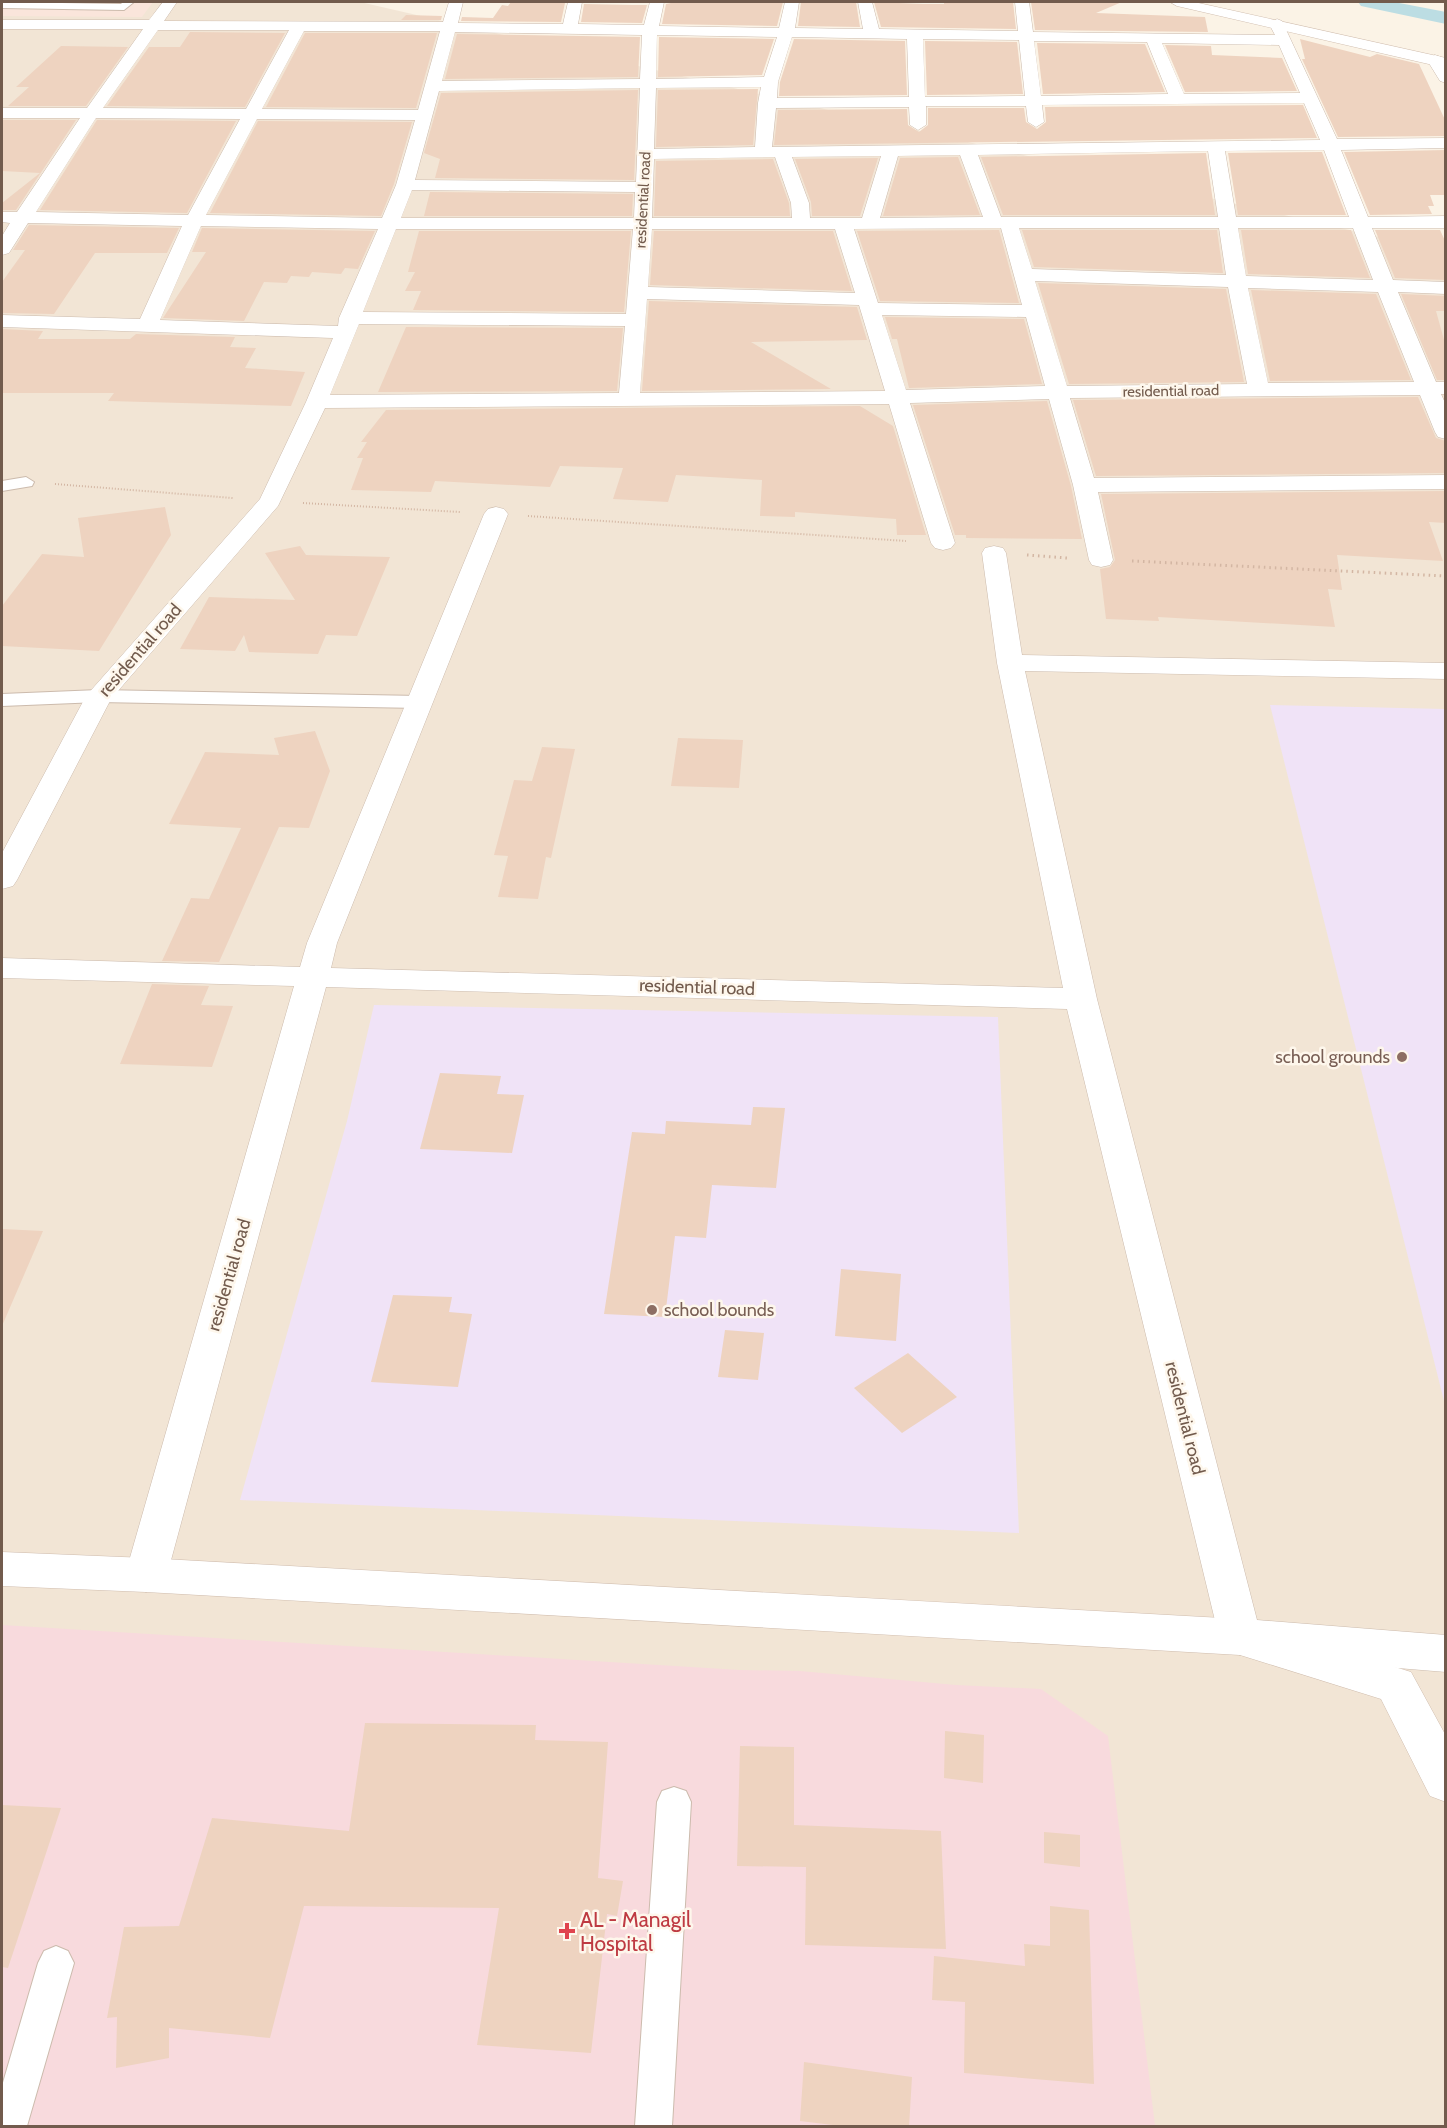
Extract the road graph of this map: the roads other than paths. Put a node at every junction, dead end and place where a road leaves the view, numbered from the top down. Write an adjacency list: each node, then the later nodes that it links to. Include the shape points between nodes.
1 (129, 2): 10 (lane, via 124,7)
2 (170, 2): 12 (street)
3 (456, 2): 14 (street, residential road)
4 (575, 2): 15 (street)
5 (657, 2): 16 (street, residential road)
6 (792, 2): 18 (street)
7 (865, 2): 19 (street)
8 (1022, 2): 21 (street)
9 (1177, 2): 17 (street)
10 (2, 5)
11 (7, 24): 12 (street); 23 (street)
12 (156, 26): 13 (street); 35 (street)
13 (299, 26): 14 (street); 36 (street)
14 (448, 27): 15 (street); 28 (street, residential road)
15 (569, 30): 16 (street)
16 (650, 31): 18 (street); 27 (street, residential road)
17 (1281, 32): 22 (street); 24 (street); 29 (street)
18 (786, 33): 19 (street); 26 (street)
19 (872, 34): 20 (street)
20 (915, 34): 21 (street); 33 (street)
21 (1028, 35): 22 (street); 31 (street)
22 (1152, 37): 30 (street)
23 (2, 38)
24 (1440, 62): 25 (street)
25 (1446, 78)
26 (770, 81): 27 (street); 32 (street)
27 (648, 84): 28 (street); 47 (street, residential road)
28 (433, 86): 37 (street, residential road)
29 (1310, 98): 30 (street); 39 (street)
30 (1178, 100): 31 (street)
31 (1034, 102): 33 (street); 41 (street)
32 (766, 104): 33 (street); 45 (street)
33 (918, 104): 44 (street)
34 (2, 113): 35 (street)
35 (91, 114): 36 (street); 51 (street)
36 (252, 114): 37 (street); 52 (street)
37 (426, 116): 48 (street, residential road)
38 (1446, 143): 39 (street)
39 (1331, 145): 40 (street); 56 (street)
40 (1216, 146): 41 (street); 53 (street)
41 (1040, 148): 42 (street)
42 (967, 149): 44 (street); 55 (street)
43 (891, 150): 44 (street); 46 (street); 54 (street)
44 (919, 150)
45 (763, 152): 46 (street); 47 (street)
46 (782, 152): 59 (street, via 800,203)
47 (645, 154): 49 (street, residential road)
48 (405, 185): 49 (street); 58 (street, residential road)
49 (643, 187): 61 (street, residential road)
50 (2, 217): 51 (street)
51 (22, 217): 52 (street); 62 (street)
52 (194, 220): 58 (street); 73 (street)
53 (1228, 221): 55 (street); 56 (street); 64 (street)
54 (870, 222): 55 (street); 60 (street)
55 (1001, 222): 63 (street)
56 (1361, 222): 57 (street); 65 (street)
57 (1446, 222)
58 (391, 223): 61 (street); 72 (street, residential road)
59 (801, 223): 60 (street); 61 (street)
60 (843, 223): 68 (street)
61 (643, 224): 67 (street, residential road)
62 (2, 249)
63 (1024, 275): 64 (street); 69 (street)
64 (1237, 281): 65 (street); 75 (street)
65 (1385, 286): 66 (street); 74 (street)
66 (1446, 288)
67 (637, 292): 68 (street); 70 (street, residential road)
68 (867, 304): 69 (street); 77 (street)
69 (1034, 311): 76 (street)
70 (634, 320): 72 (street); 78 (street, residential road)
71 (2, 321): 73 (street)
72 (346, 325): 73 (street); 79 (street, residential road)
73 (147, 326)
74 (1436, 388): 75 (street, residential road); 80 (street)
75 (1259, 390): 76 (street, residential road)
76 (1059, 392): 77 (street, residential road); 83 (street)
77 (896, 397): 78 (street, residential road); 86 (street)
78 (629, 400): 79 (street, residential road)
79 (317, 402): 91 (street, residential road, via 270,501)
80 (1446, 432)
81 (26, 482): 84 (lane)
82 (1446, 482): 83 (street)
83 (1085, 485): 88 (street)
84 (2, 486)
85 (496, 514): 93 (street, residential road)
86 (943, 543)
87 (994, 553): 89 (street, residential road)
88 (1101, 560)
89 (1010, 663): 90 (street); 97 (street, residential road)
90 (1446, 671)
91 (99, 696): 92 (lane); 93 (lane); 94 (street, residential road)
92 (2, 700)
93 (420, 702): 96 (street, residential road)
94 (2, 880)
95 (2, 968): 96 (street, residential road)
96 (312, 975): 97 (street, residential road); 99 (street, residential road)
97 (1081, 999): 100 (street, residential road)
98 (2, 1569): 99 (street)
99 (146, 1575): 100 (street)
100 (1240, 1637): 101 (street); 102 (street, via 1396,1685)
101 (1446, 1654)
102 (1446, 1782)
103 (674, 1802): 106 (lane)
104 (56, 1963): 105 (lane)
105 (8, 2127)
106 (652, 2127)

